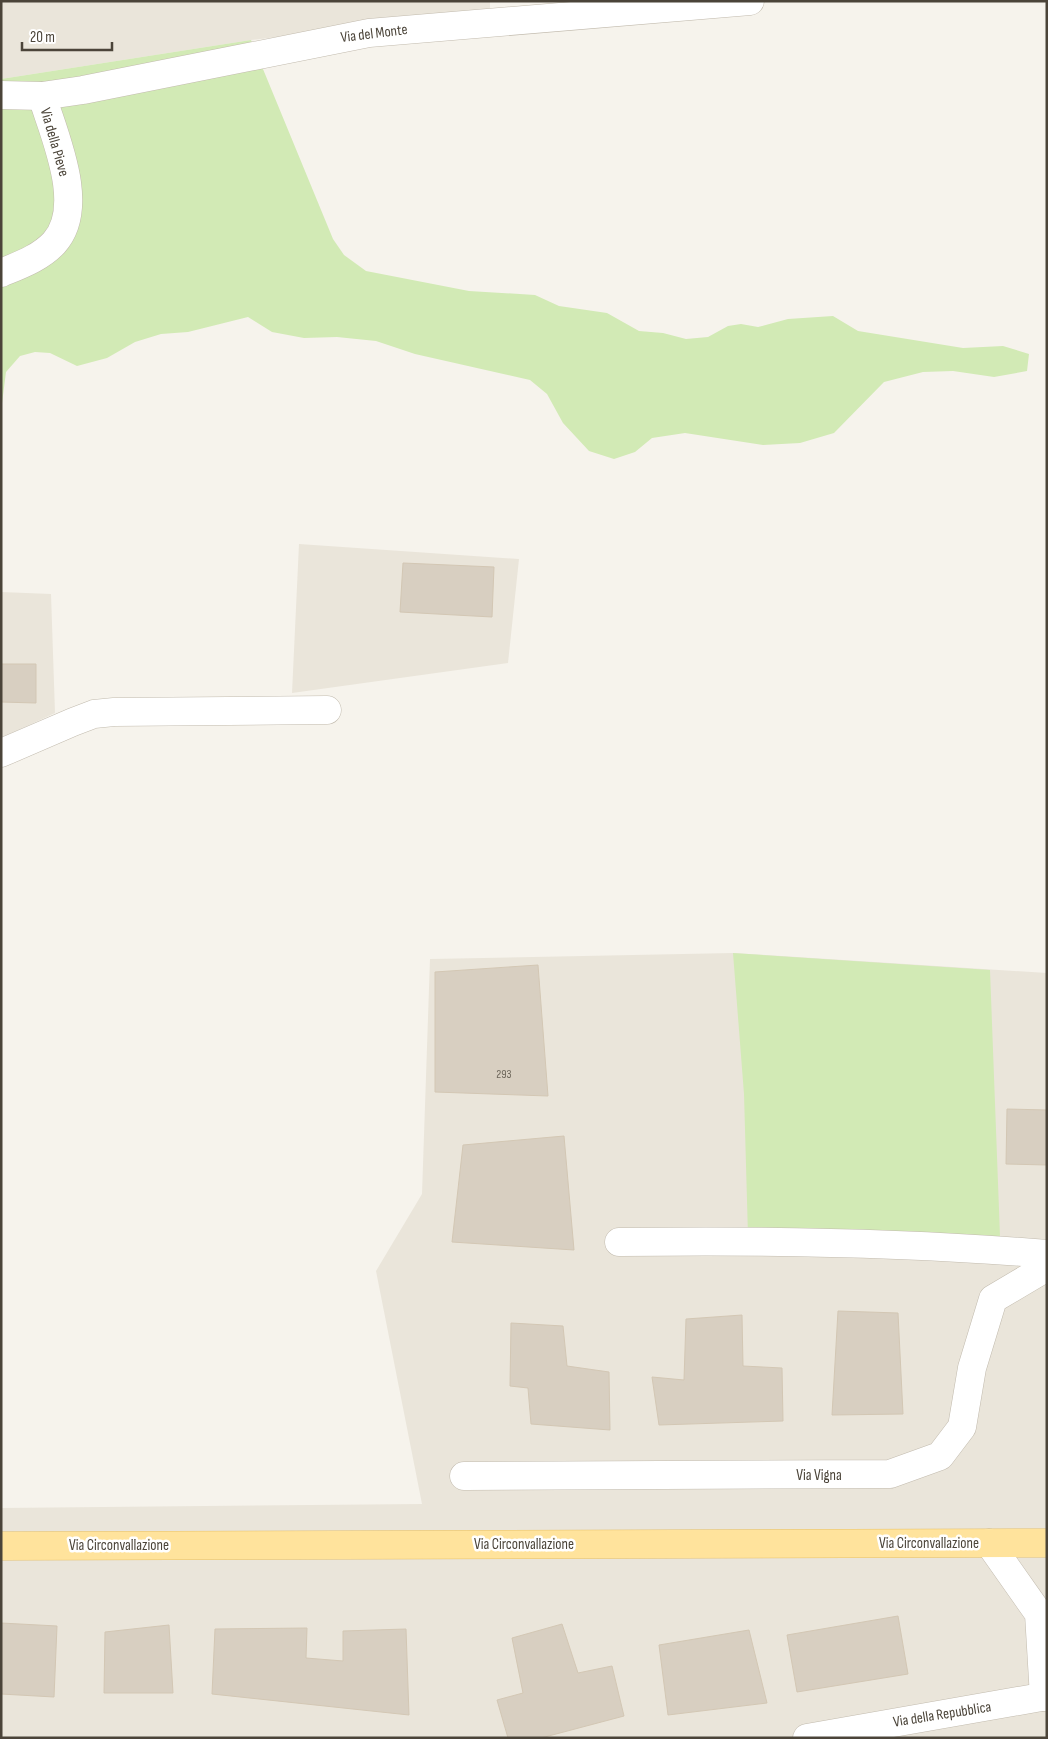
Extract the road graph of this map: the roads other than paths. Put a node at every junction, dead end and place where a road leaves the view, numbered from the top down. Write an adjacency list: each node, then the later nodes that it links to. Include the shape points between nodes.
1 (750, 1): 3 (street, Via del Monte, via 339,37)
2 (1, 96): 3 (street, Via del Monte)
3 (42, 96): 4 (street, Via della Pieve, via 68,185 65,227 55,242 40,255)
4 (1, 273)
5 (327, 710): 6 (street, via 94,714)
6 (1, 753)
7 (619, 1242): 8 (street, via 954,1246)
8 (1047, 1254)
9 (1047, 1267): 10 (street, Via Vigna, via 993,1299 972,1368 962,1427 940,1456 890,1474)
10 (464, 1476)
11 (989, 1543): 12 (main road, Via Circonvallazione); 13 (main road, Via Circonvallazione); 14 (street, via 1039,1614)
12 (1047, 1543)
13 (1, 1546)
14 (1045, 1697): 15 (street, Via della Repubblica)
15 (870, 1732): 16 (street, Via della Repubblica)
16 (807, 1738)

